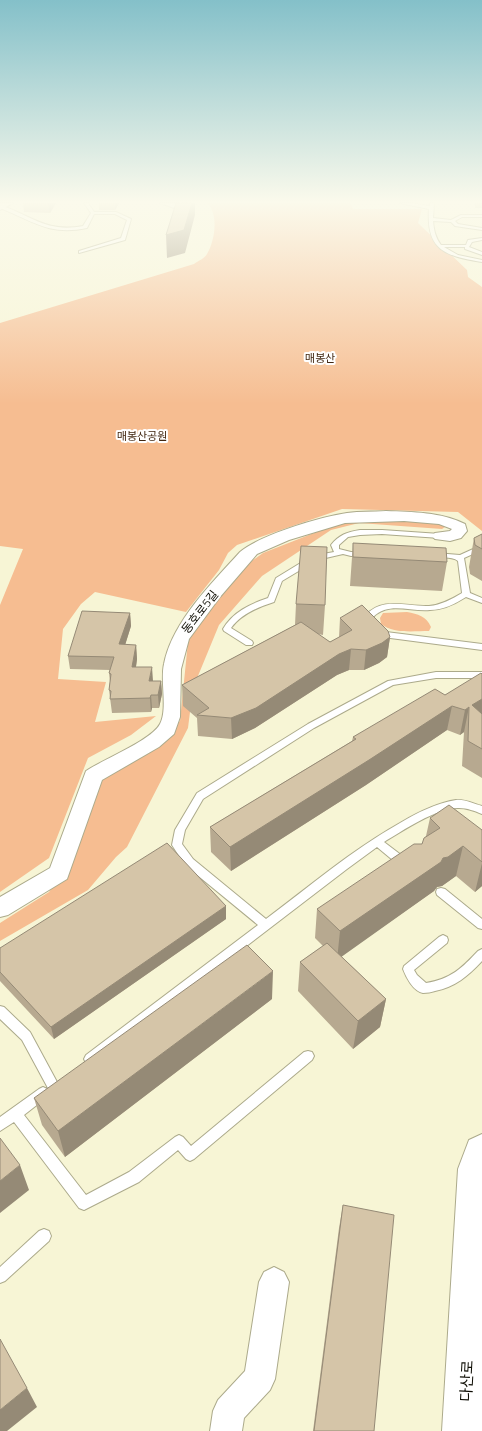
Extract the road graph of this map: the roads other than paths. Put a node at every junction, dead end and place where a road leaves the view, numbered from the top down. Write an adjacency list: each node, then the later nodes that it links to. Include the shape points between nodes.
1 (440, 536): 3 (lane, via 351,534 335,545 336,550); 16 (street, 동호로5길, via 455,536 460,527 455,522 435,518 360,516 294,534 249,552 180,639 172,666 168,728 94,776 59,873)
2 (482, 548): 6 (lane)
3 (342, 552): 4 (lane); 9 (lane, via 315,558 279,580 271,600 230,623 227,629)
4 (369, 554)
5 (423, 554): 6 (lane)
6 (459, 558): 7 (lane, via 462,560)
7 (466, 594): 8 (lane); 10 (lane, via 449,603 428,608 385,606 373,611 369,623 376,633)
8 (482, 601)
9 (249, 643)
10 (482, 647)
11 (482, 675): 17 (lane, via 436,675 390,684 311,726 200,796 180,830 177,845 189,862)
12 (482, 810): 13 (lane, via 454,805 430,813)
13 (378, 843): 14 (lane); 17 (lane)
14 (412, 869)
15 (441, 892): 18 (lane)
16 (0, 908)
17 (266, 925): 23 (lane)
18 (482, 925)
19 (443, 940): 20 (lane, via 408,969 424,988 459,978)
20 (482, 954)
21 (0, 1011): 24 (lane, via 26,1036 57,1083)
22 (308, 1056): 24 (lane, via 190,1155 179,1141 134,1177 84,1203)
23 (77, 1068)
24 (16, 1114): 25 (lane)
25 (0, 1125)
26 (482, 1153): 31 (main road, 다산로, via 477,1168)
27 (44, 1236): 28 (lane)
28 (0, 1276)
29 (274, 1282): 30 (street, via 259,1379 229,1411)
30 (226, 1431)
31 (465, 1431)

